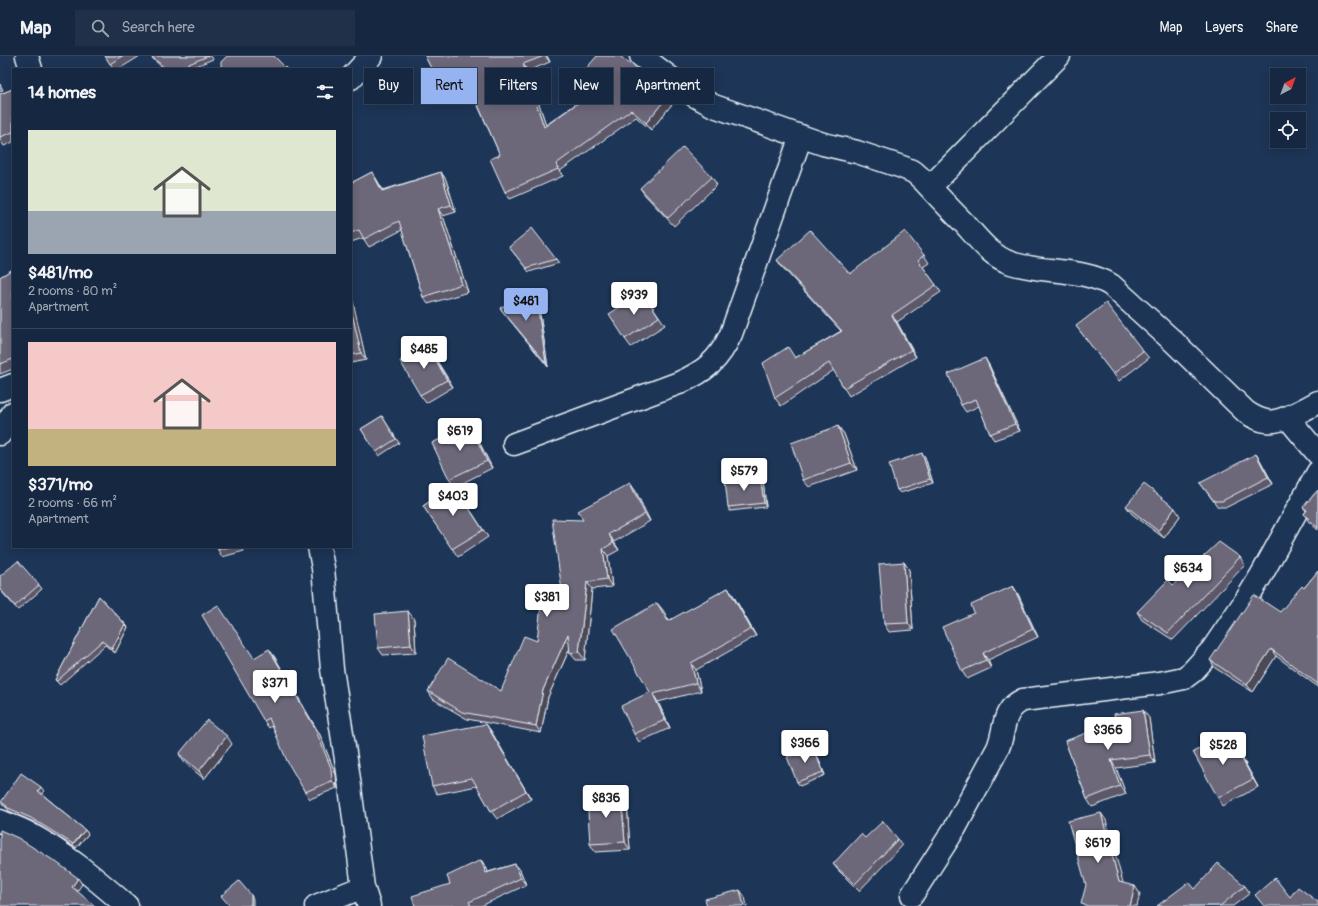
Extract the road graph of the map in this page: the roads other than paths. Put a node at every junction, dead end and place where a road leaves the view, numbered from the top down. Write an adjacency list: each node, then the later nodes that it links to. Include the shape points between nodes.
1 (27, 56): 5 (street)
2 (371, 56): 6 (street)
3 (641, 56): 7 (street, via 695,96 714,106)
4 (1059, 56): 8 (street)
5 (31, 68)
6 (352, 77)
7 (801, 136): 8 (street, via 902,167 914,172); 15 (street, via 731,334 718,358 694,377 680,383)
8 (930, 187): 13 (street, via 998,257 1025,267 1103,280 1174,342 1246,412 1266,422)
9 (12, 385): 10 (street)
10 (0, 390)
11 (1318, 402): 13 (street)
12 (12, 415): 14 (street)
13 (1287, 417): 16 (street)
14 (0, 434)
15 (514, 444)
16 (1318, 454)
17 (1318, 472): 20 (street, via 1248,597 1212,650 1192,672 1184,678 1160,683 1023,700 1011,708 1004,722 998,748 955,828)
18 (319, 548): 21 (street, via 324,568 332,670)
19 (0, 821): 22 (street, via 28,833 69,859)
20 (912, 895)
21 (366, 896): 23 (street)
22 (127, 906)
23 (316, 906)

